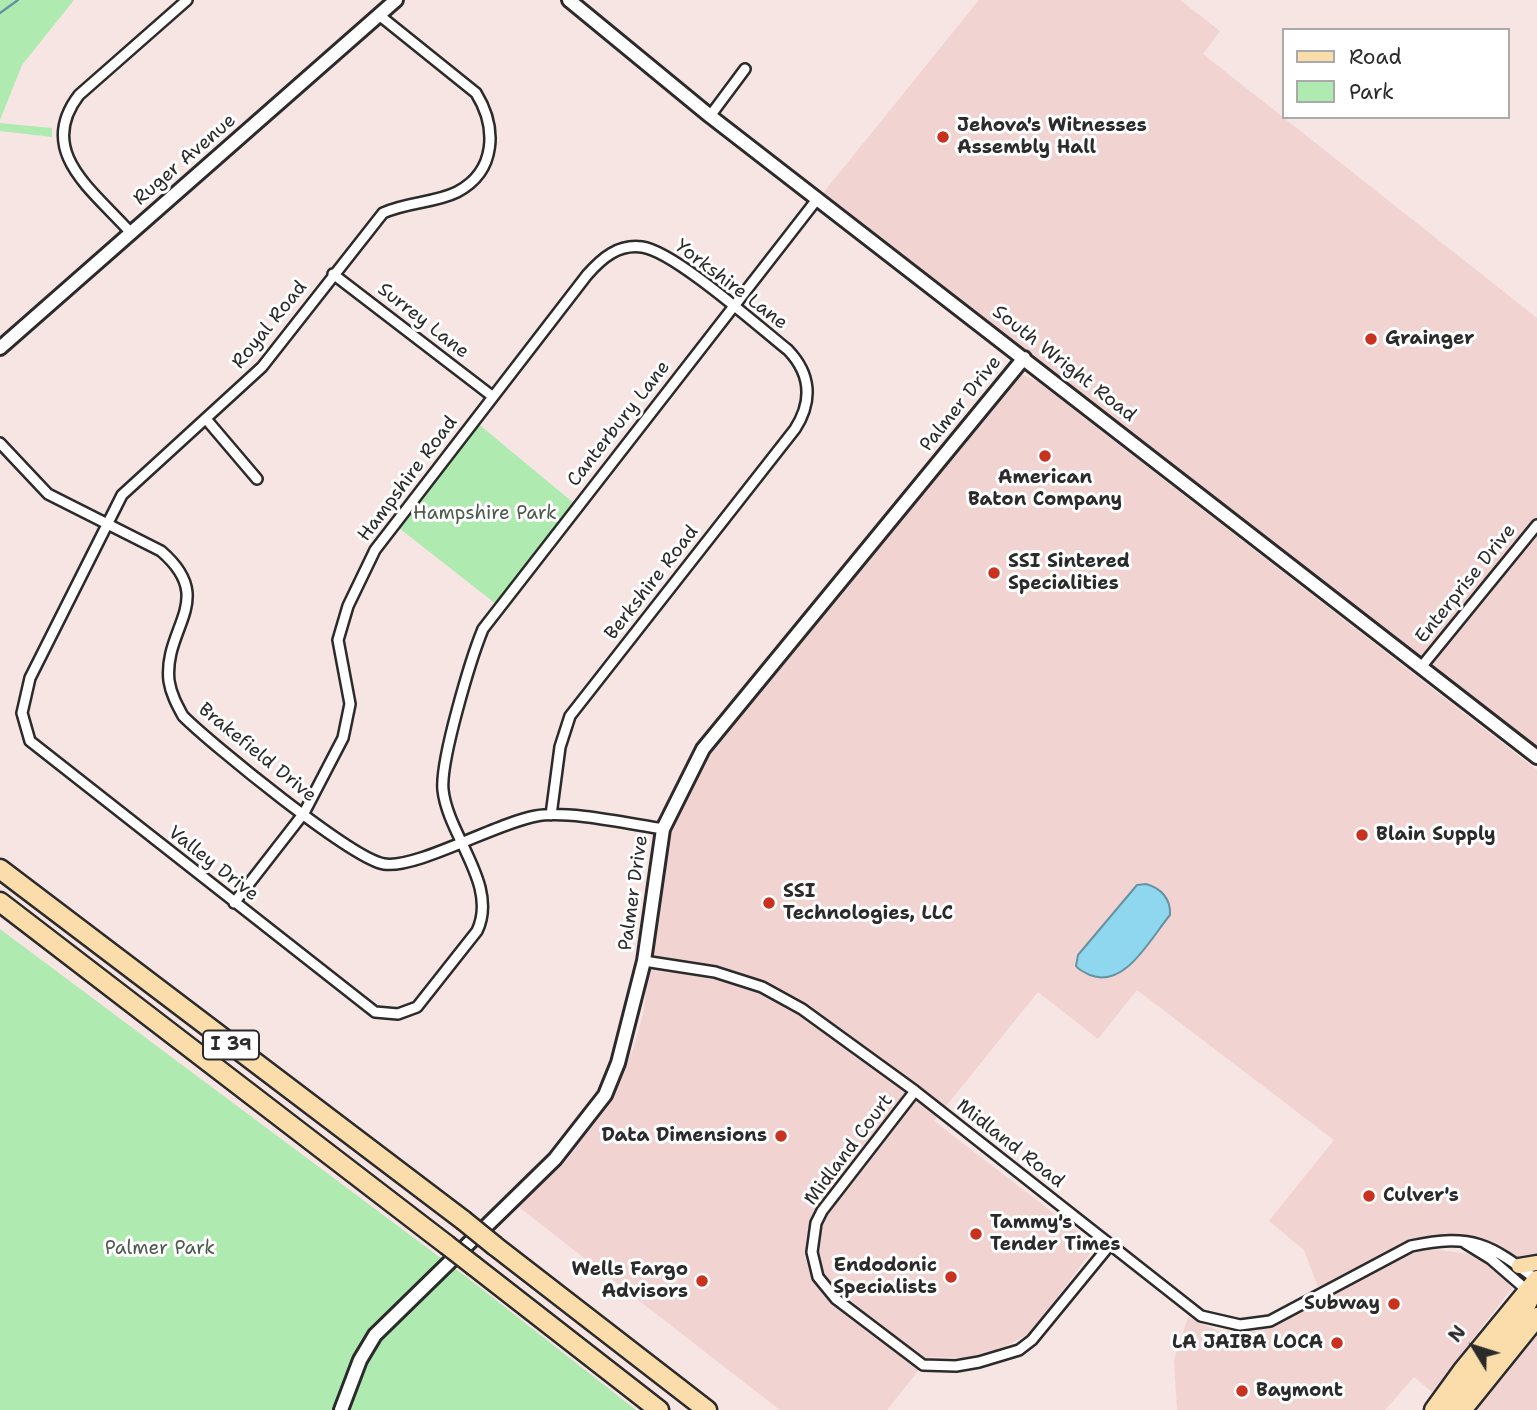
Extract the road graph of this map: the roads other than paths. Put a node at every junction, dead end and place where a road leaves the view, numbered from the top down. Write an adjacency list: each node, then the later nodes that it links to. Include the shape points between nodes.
1 (187, 0): 8 (street, via 79,95 62,125 67,160)
2 (396, 0): 4 (street, Ruger Avenue)
3 (569, 0): 6 (street, South Wright Road)
4 (379, 15): 8 (street, Ruger Avenue); 10 (street, Royal Road, via 476,93 492,128 491,148 472,182 455,193 383,213)
5 (745, 69): 6 (street)
6 (710, 116): 7 (street, South Wright Road)
7 (818, 198): 11 (street, Canterbury Lane); 13 (street, South Wright Road)
8 (131, 233): 12 (street, Ruger Avenue)
9 (612, 252): 11 (street, Yorkshire Lane, via 626,247 654,250); 15 (street, Hampshire Road, via 587,275)
10 (333, 274): 15 (street, Surrey Lane); 16 (street, Royal Road, via 262,367)
11 (733, 307): 14 (street, Yorkshire Lane, via 800,362); 27 (street, Canterbury Lane, via 483,629 444,770 446,805)
12 (0, 348)
13 (1024, 358): 21 (street, South Wright Road); 26 (street, Palmer Drive, via 703,749)
14 (808, 384): 25 (street, Berkshire Road, via 807,404 796,429 570,716 560,747)
15 (492, 396): 24 (street, Hampshire Road, via 385,533 348,606 338,640 350,704 348,720)
16 (206, 419): 18 (street); 19 (street, Royal Road, via 132,484)
17 (0, 443): 19 (street, Brakefield Drive, via 48,494)
18 (257, 478)
19 (106, 523): 22 (street, Royal Road, via 30,678 23,696); 24 (street, Brakefield Drive, via 161,551 183,575 188,607 170,660 169,680 183,716)
20 (1537, 524): 21 (street, Enterprise Drive)
21 (1422, 666): 23 (street, South Wright Road)
22 (22, 720): 30 (street, Valley Drive, via 30,741)
23 (1537, 757)
24 (304, 813): 27 (street, Brakefield Drive, via 367,859 385,864 404,863); 30 (street, Hampshire Road)
25 (551, 815): 26 (street, Brakefield Drive); 27 (street, Brakefield Drive, via 538,815)
26 (663, 829): 31 (street, Palmer Drive)
27 (461, 841): 32 (street, Canterbury Lane, via 481,892 483,919 417,1007)
28 (0, 869): 42 (highway, I 39, bridge)
29 (0, 902): 41 (highway, I 39, bridge)
30 (233, 904): 32 (street, Valley Drive, via 375,1012)
31 (644, 961): 33 (street, Midland Road, via 715,972 762,987 802,1009); 40 (street, Palmer Drive, via 618,1063 605,1095 555,1159 376,1335 360,1360)
32 (398, 1014)
33 (915, 1091): 35 (street, Midland Road); 35 (street, Midland Court, via 816,1223 812,1252 818,1277 836,1299 923,1365 979,1362 1018,1350 1032,1340)
34 (1464, 1242): 35 (street, Midland Road, via 1411,1246 1270,1321 1240,1325 1196,1313); 37 (street, Midland Road, via 1489,1247); 38 (street)
35 (1109, 1246)
36 (1537, 1263): 37 (main road)
37 (1519, 1266): 38 (street, Midland Road)
38 (1535, 1288): 43 (highway); 44 (main road, via 1523,1314)
39 (1537, 1317): 45 (highway)
40 (341, 1410)
41 (659, 1410)
42 (707, 1410)
43 (1434, 1410)
44 (1451, 1410)
45 (1462, 1410)

